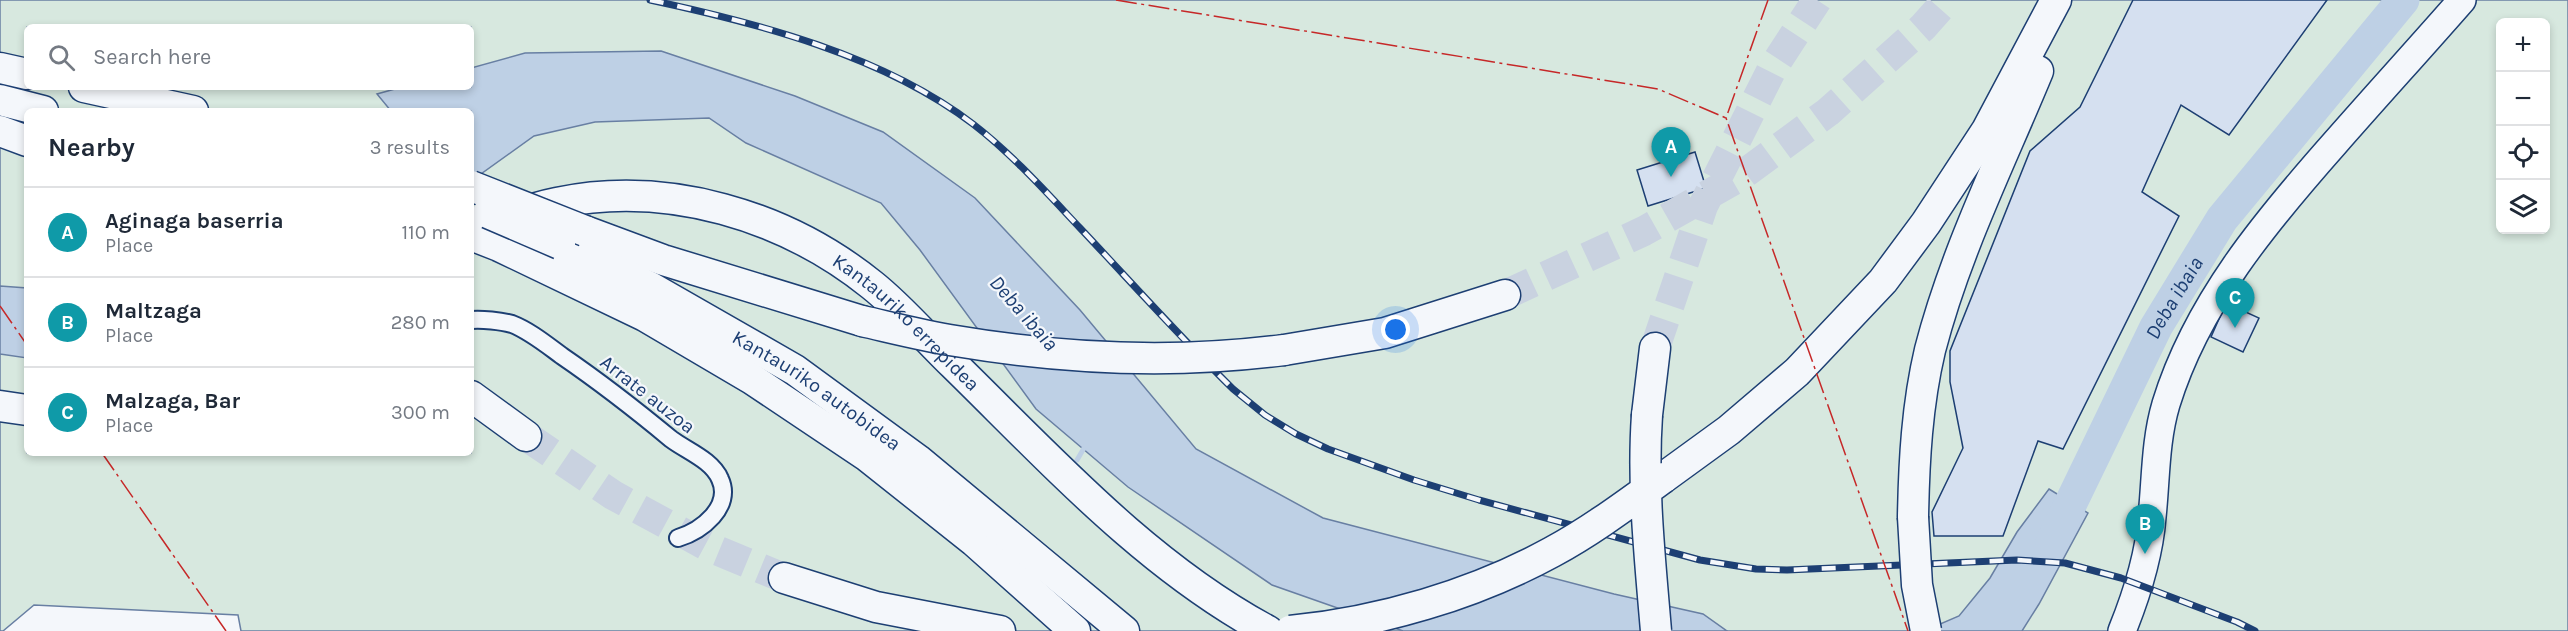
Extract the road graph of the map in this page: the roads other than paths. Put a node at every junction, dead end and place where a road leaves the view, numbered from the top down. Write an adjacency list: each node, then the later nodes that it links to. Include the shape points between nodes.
1 (2056, 0): 30 (highway, bridge, via 1987,130 1926,223 1882,281 1797,372 1729,430 1610,516 1552,552 1500,577 1430,603 1362,620)
2 (2067, 0): 32 (highway, bridge, via 1964,243 1933,342 1914,457 1917,585)
3 (2462, 0): 33 (main road, via 2282,203 2222,285 2199,327 2165,407 2145,564)
4 (0, 68): 5 (highway)
5 (24, 73)
6 (98, 90): 9 (highway)
7 (0, 100): 8 (highway)
8 (31, 108)
9 (179, 108)
10 (0, 130): 11 (highway)
11 (24, 140)
12 (474, 188): 16 (highway, bridge)
13 (474, 207): 16 (highway, Kantauriko autobidea, bridge)
14 (474, 234): 29 (highway, Kantauriko errepidea, via 524,212 604,196 663,198 730,209 776,227 820,250 872,285 1114,522 1234,613)
15 (474, 236): 27 (highway, Kantauriko autobidea, via 645,316 752,379 867,456 974,541)
16 (573, 237): 17 (highway, bridge, via 862,321 1017,350 1097,356 1194,357 1284,350 1385,333); 28 (highway, Kantauriko autobidea, via 650,287 795,370 918,460)
17 (1505, 296)
18 (474, 320): 24 (street, Arrate auzoa, via 512,324 541,341 712,467 721,480 720,506 709,521)
19 (1655, 348): 31 (highway, bridge, via 1644,458)
20 (474, 398): 23 (highway)
21 (0, 406): 22 (highway)
22 (24, 410)
23 (526, 436)
24 (678, 538)
25 (784, 578): 26 (highway, via 876,607)
26 (1000, 631)
27 (1075, 631)
28 (1124, 631)
29 (1268, 631)
30 (1290, 631)
31 (1656, 631)
32 (1926, 631)
33 (2122, 631)

